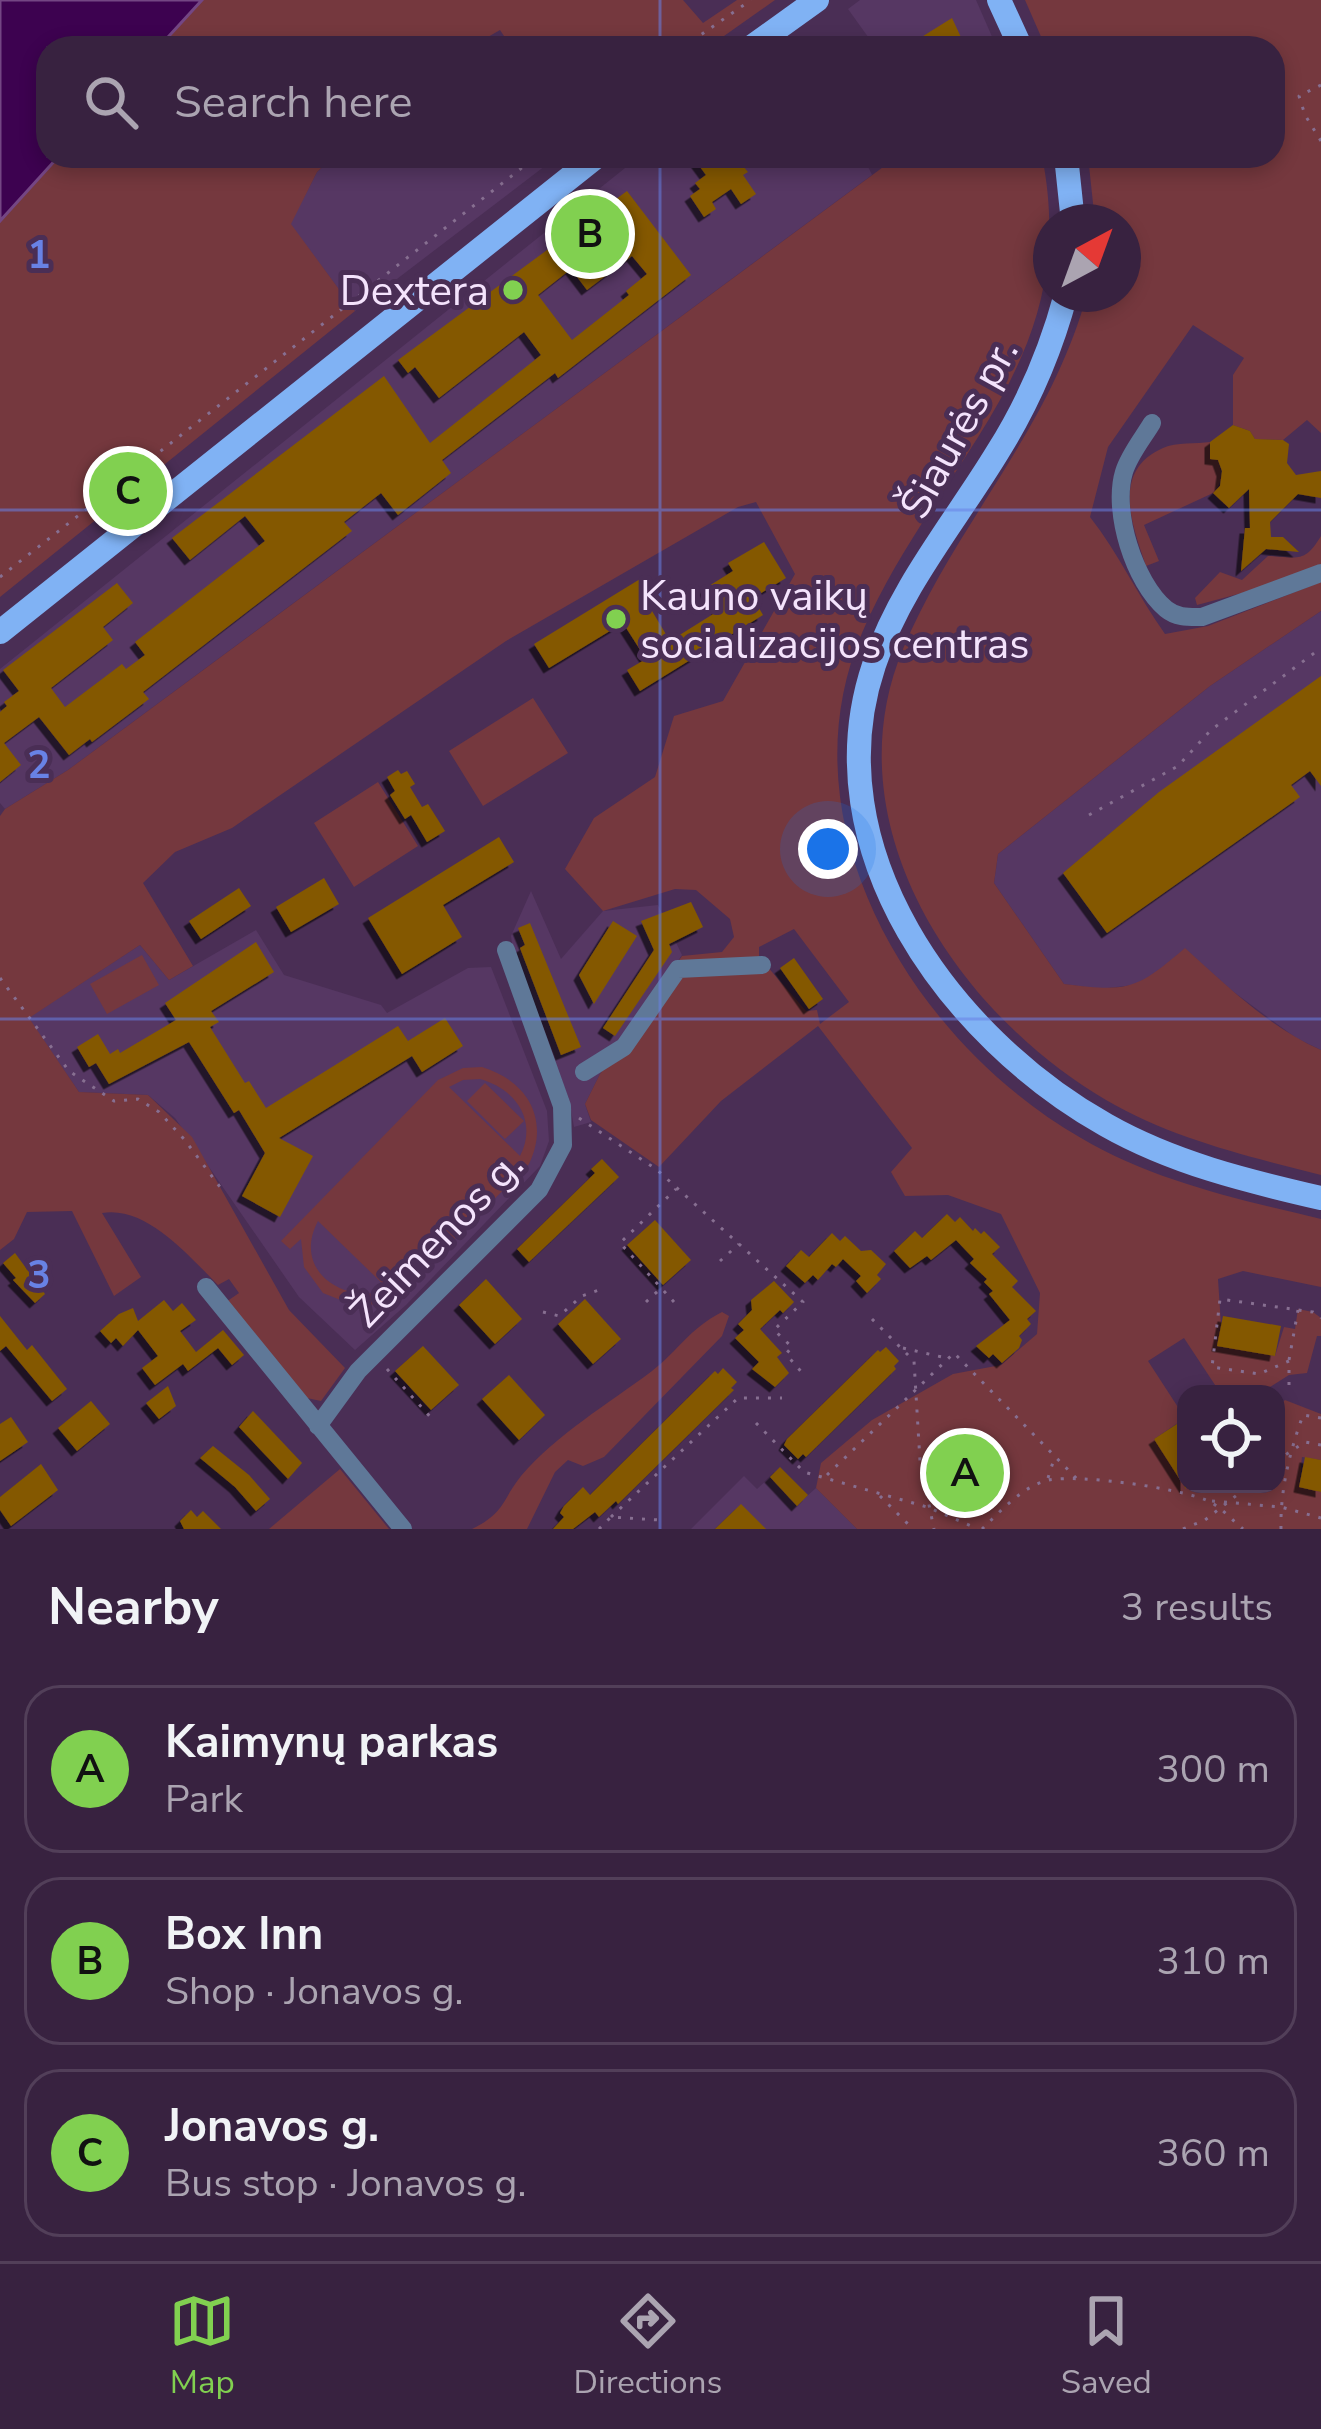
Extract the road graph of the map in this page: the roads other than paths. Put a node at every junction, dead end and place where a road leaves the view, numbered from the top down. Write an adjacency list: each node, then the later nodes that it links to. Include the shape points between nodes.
1 (818, 0): 3 (main road)
2 (999, 0): 4 (main road)
3 (767, 36)
4 (1016, 36)
5 (582, 168): 11 (main road)
6 (1067, 168): 7 (main road)
7 (1071, 204)
8 (1059, 312): 15 (main road, Šiaurės pr., via 1000,449 902,599 874,663 856,750 872,849 929,964 1034,1077 1160,1151)
9 (1153, 423): 10 (street, via 1125,468 1119,514 1165,608 1202,617)
10 (1321, 573)
11 (0, 632)
12 (506, 950): 17 (street, Žeimenos g., via 562,1106 563,1145 539,1190 374,1355)
13 (762, 965): 14 (street, via 678,970 624,1047)
14 (584, 1072)
15 (1321, 1198)
16 (206, 1287): 17 (street)
17 (319, 1426): 18 (street)
18 (403, 1529)

